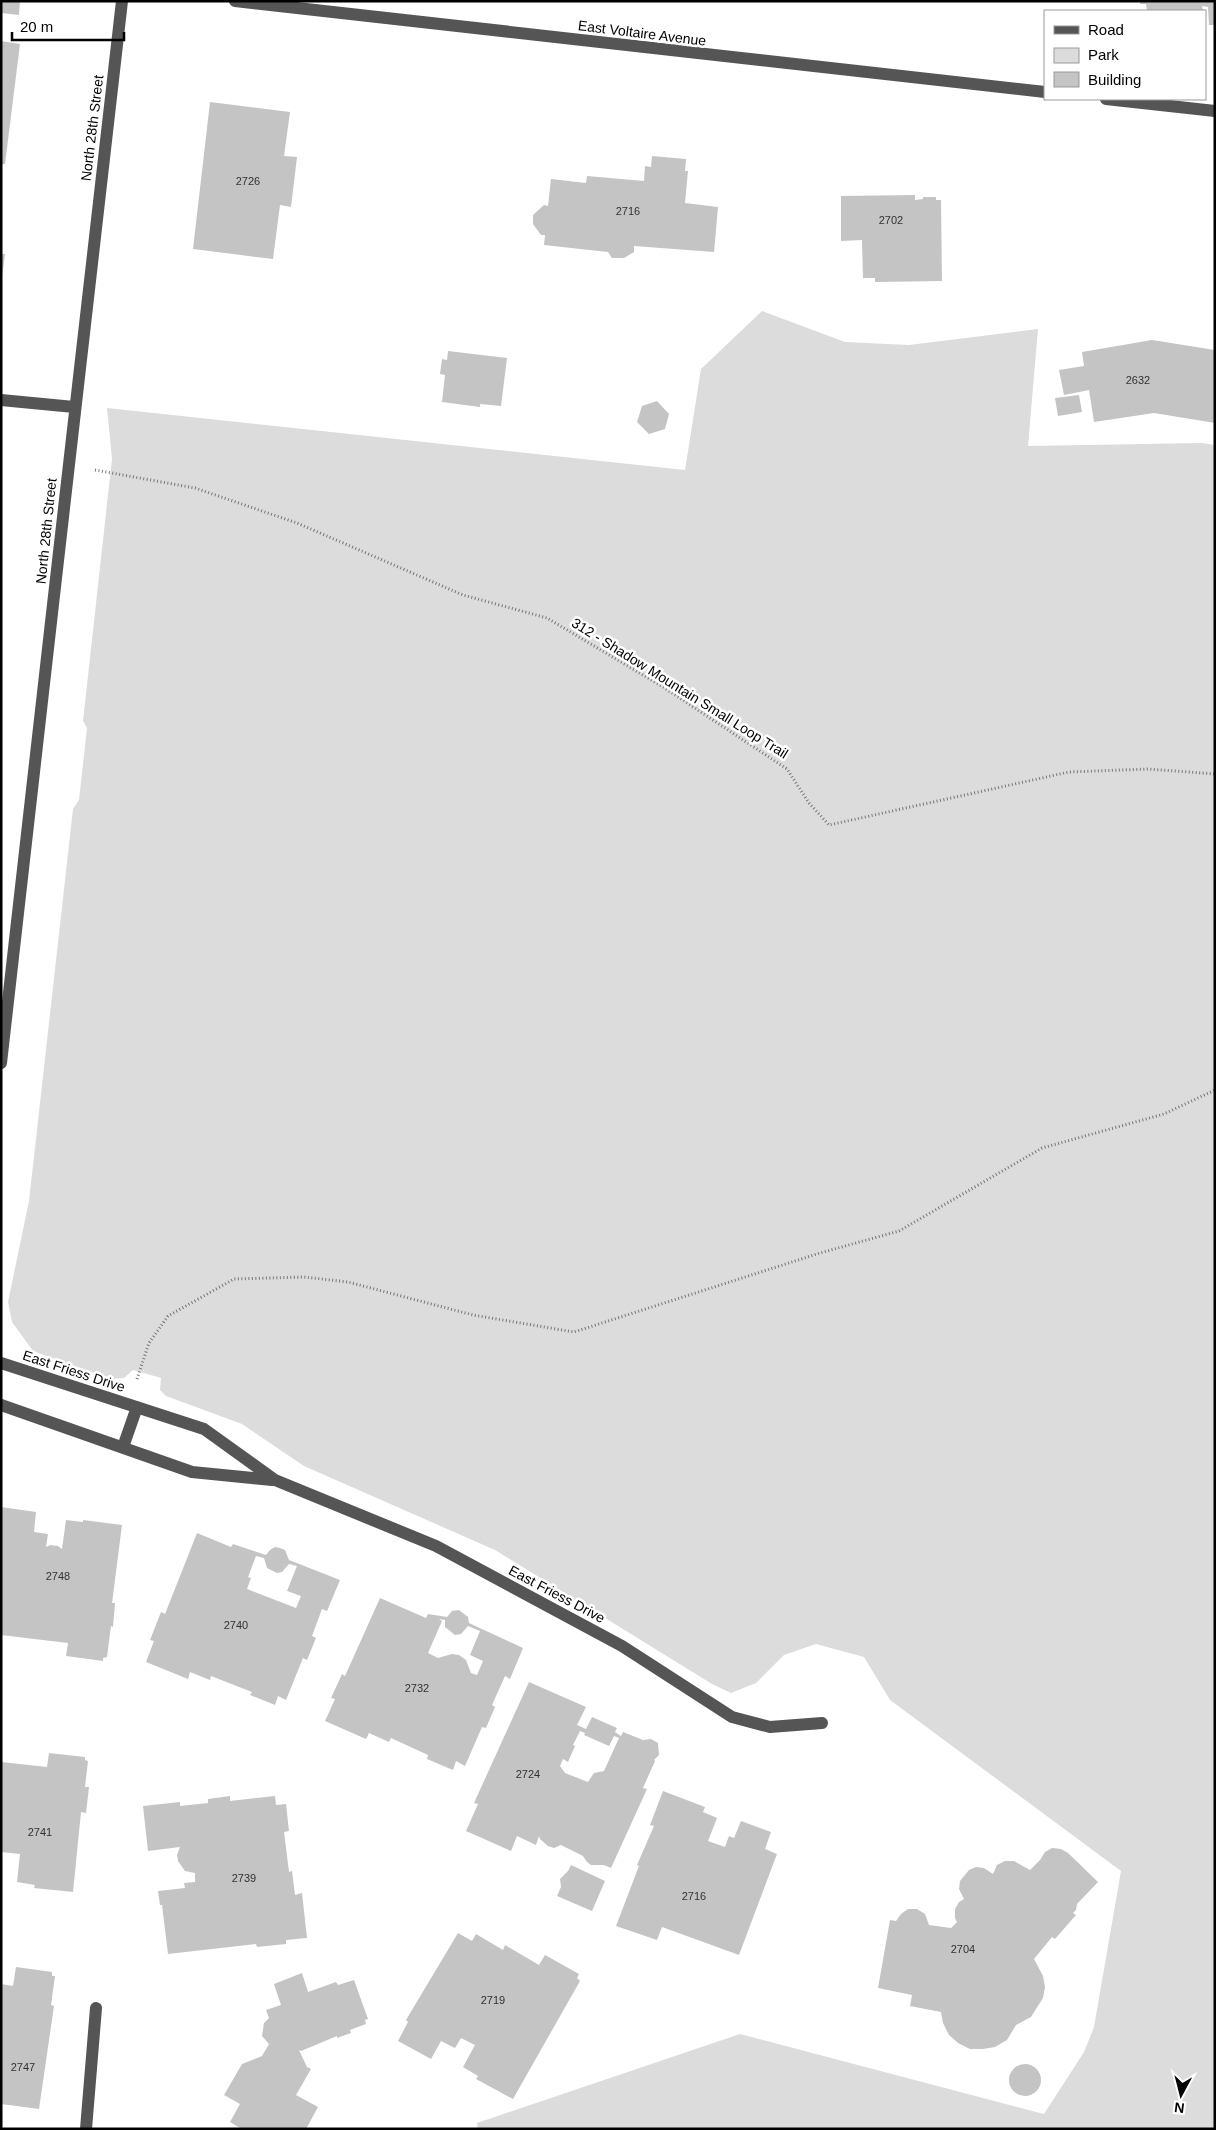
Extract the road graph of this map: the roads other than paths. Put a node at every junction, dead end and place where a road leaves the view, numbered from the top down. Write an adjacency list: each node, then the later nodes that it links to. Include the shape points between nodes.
1 (122, 1): 7 (street, North 28th Street)
2 (235, 1): 3 (street, East Voltaire Avenue)
3 (1044, 92)
4 (1116, 100): 5 (street)
5 (1215, 110)
6 (1, 400): 7 (street)
7 (74, 407): 8 (street, North 28th Street)
8 (1, 1063)
9 (1, 1363): 11 (street, East Friess Drive)
10 (1, 1405): 12 (street, East Friess Drive)
11 (133, 1406): 12 (street, East Friess Drive); 13 (street, East Friess Drive, via 204,1429)
12 (123, 1447): 13 (street, East Friess Drive, via 192,1472)
13 (275, 1480): 14 (street, East Friess Drive, via 436,1546 622,1646 732,1717 770,1727)
14 (822, 1723)
15 (96, 2008): 16 (street)
16 (86, 2129)

